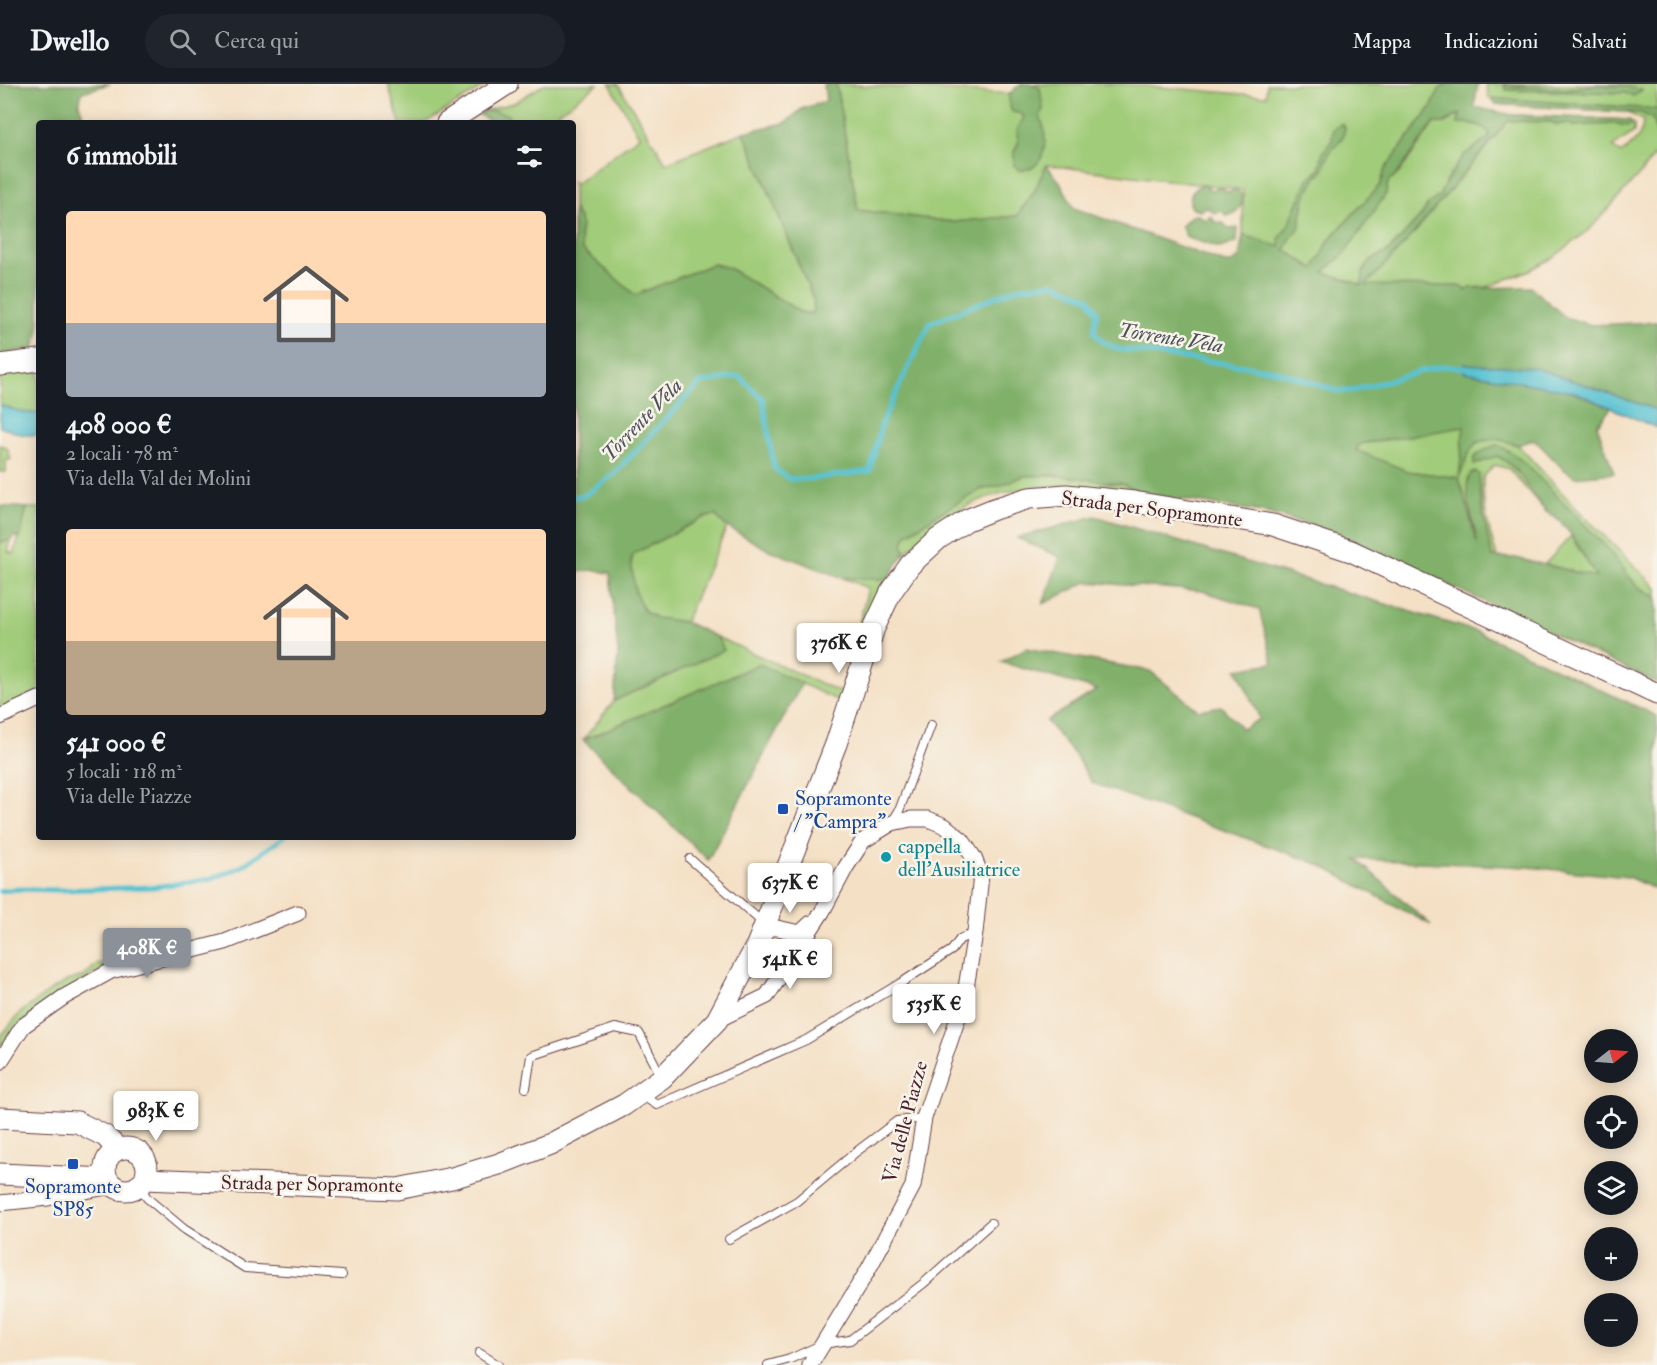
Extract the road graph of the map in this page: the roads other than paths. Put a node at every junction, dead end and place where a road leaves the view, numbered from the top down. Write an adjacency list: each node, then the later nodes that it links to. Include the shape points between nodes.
1 (507, 84): 2 (main road)
2 (452, 120)
3 (36, 360): 4 (main road)
4 (0, 365)
5 (1657, 694): 13 (main road, Strada per Sopramonte, via 1351,551 1282,528 1134,502 1066,495 1029,498 967,520 938,539 910,565 891,592 874,628 836,744)
6 (36, 700): 7 (street)
7 (0, 717)
8 (931, 725): 9 (lane)
9 (892, 824): 11 (street, Via delle Piazze, via 863,841); 14 (street, Via delle Piazze, via 928,819 962,840 981,875)
10 (690, 859): 13 (lane)
11 (822, 912): 13 (street, Via delle Piazze, via 800,933); 15 (street, Via delle Piazze, via 767,996)
12 (298, 913): 16 (street, via 225,942 111,971 23,1026)
13 (766, 927): 15 (main road, Strada per Sopramonte)
14 (975, 933): 19 (lane, via 806,1040 657,1105); 21 (street, Via delle Piazze, via 964,1000)
15 (717, 1020): 17 (main road, Strada per Sopramonte)
16 (0, 1062)
17 (662, 1078): 18 (lane, via 639,1033 615,1028 531,1056); 19 (main road, Strada per Sopramonte)
18 (526, 1088)
19 (640, 1094): 25 (main road, Strada per Sopramonte, via 588,1126 540,1148 452,1178 397,1189)
20 (0, 1118): 22 (main road, via 77,1122 105,1136)
21 (924, 1118): 28 (lane, via 897,1121 797,1201); 30 (street, Via delle Piazze, via 913,1186)
22 (118, 1149): 24 (main road, via 106,1161 104,1170); 25 (main road, via 128,1147 145,1159 148,1169)
23 (0, 1174): 24 (main road)
24 (110, 1182): 25 (main road, via 121,1190 131,1190); 26 (street, via 48,1198)
25 (142, 1183): 29 (lane, via 147,1198 184,1229 244,1268)
26 (0, 1203)
27 (991, 1223): 30 (lane, via 924,1283 850,1340)
28 (729, 1239)
29 (342, 1275)
30 (823, 1344): 33 (lane); 34 (street, Via delle Piazze)
31 (479, 1353): 32 (lane)
32 (498, 1365)
33 (768, 1365)
34 (810, 1365)

